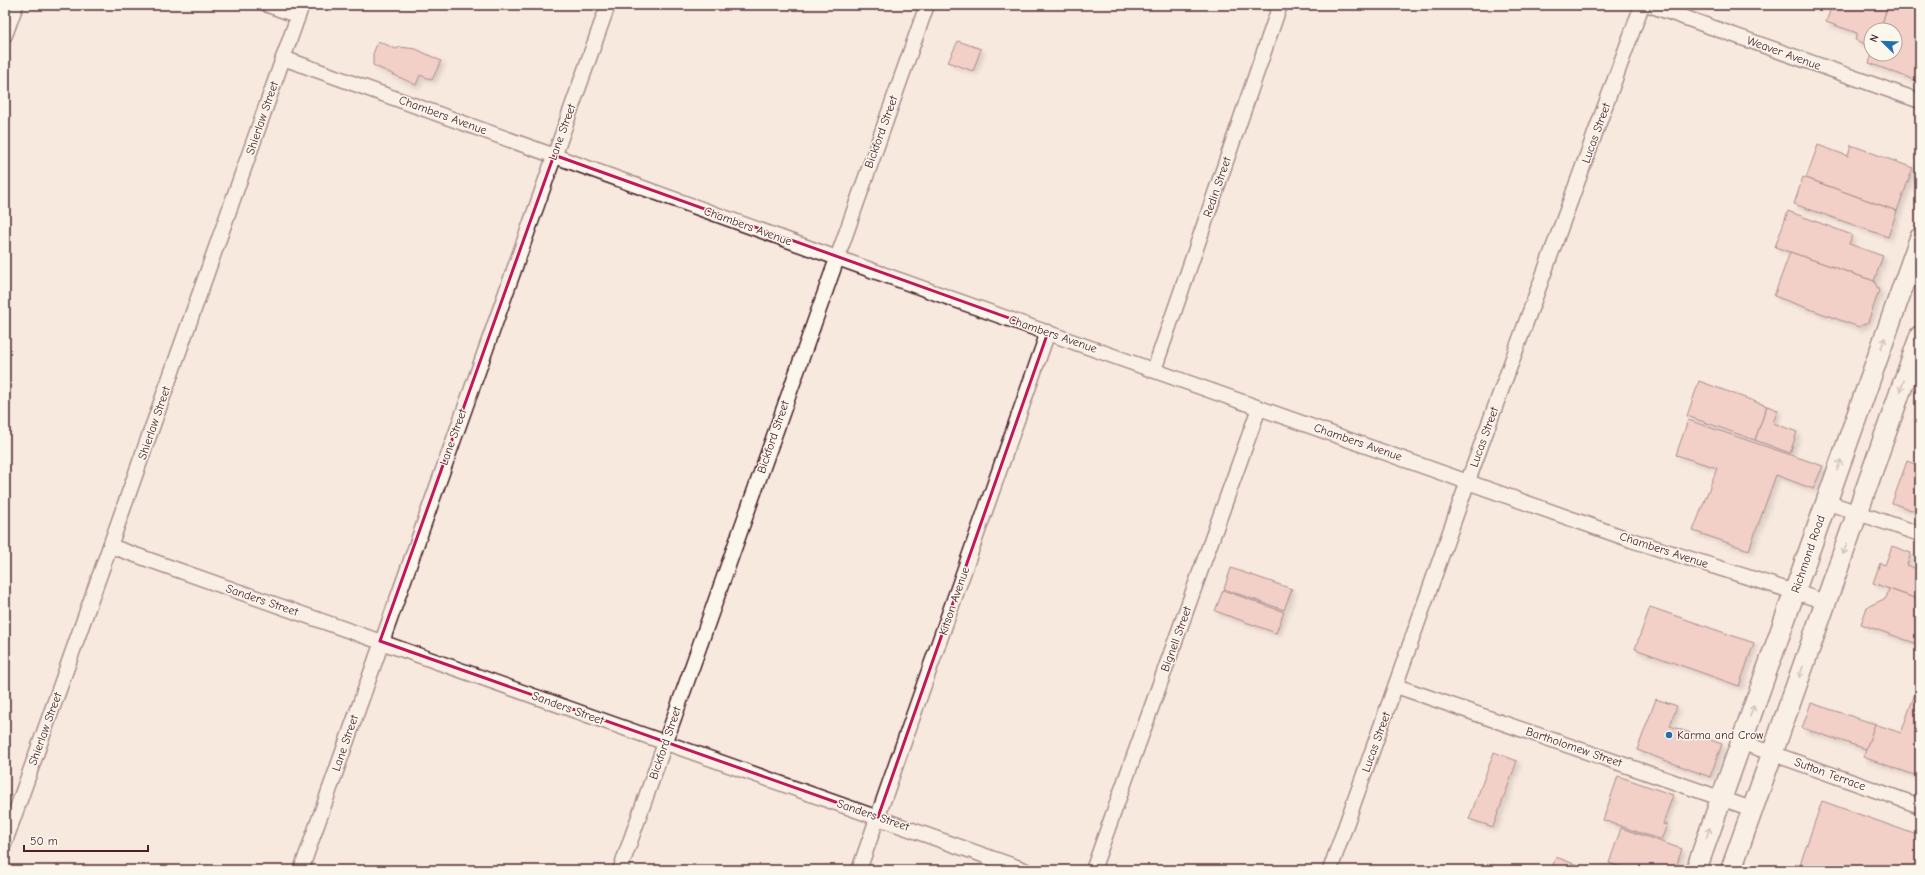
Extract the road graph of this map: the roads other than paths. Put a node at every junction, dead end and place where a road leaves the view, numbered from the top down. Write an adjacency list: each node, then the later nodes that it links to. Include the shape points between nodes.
1 (16, 5): 9 (street)
2 (268, 5): 8 (street)
3 (608, 5): 12 (street, Lane Street)
4 (927, 5): 14 (street, Bickford Street)
5 (1280, 5): 18 (street, Redin Street)
6 (1642, 5): 20 (street, Lucas Street)
7 (1649, 5): 11 (street, Weaver Avenue)
8 (300, 10): 10 (street, Shierlaw Street)
9 (5, 35)
10 (283, 58): 12 (street, Chambers Avenue); 24 (street, Shierlaw Street)
11 (1920, 101)
12 (554, 155): 14 (street, Chambers Avenue); 27 (street, Lane Street)
13 (1920, 238): 15 (main road, Richmond Road)
14 (836, 257): 16 (street, Chambers Avenue); 29 (street, Bickford Street)
15 (1916, 262): 21 (main road, Richmond Road, one-way to 15)
16 (1048, 332): 18 (street, Chambers Avenue); 35 (street, Kitson Avenue)
17 (1920, 336): 22 (main road, one-way to 22)
18 (1154, 370): 19 (street, Chambers Avenue)
19 (1260, 408): 20 (street, Chambers Avenue); 41 (street, Bignell Street)
20 (1468, 481): 25 (street, Chambers Avenue, via 1631,540); 28 (street, Lucas Street)
21 (1826, 502): 22 (street); 25 (main road, Richmond Road)
22 (1857, 512): 23 (street); 26 (main road, one-way to 26)
23 (1920, 534)
24 (110, 546): 27 (street, Sanders Street); 36 (street, Shierlaw Street)
25 (1794, 592): 26 (street, Chambers Avenue); 30 (main road, Richmond Road, one-way to 25)
26 (1826, 602): 31 (main road, one-way to 31)
27 (380, 641): 29 (street, Sanders Street); 37 (street, Lane Street)
28 (1396, 686): 32 (street, Bartholomew Street); 42 (street, Lucas Street)
29 (665, 742): 35 (street, Sanders Street); 38 (street, Bickford Street)
30 (1740, 742): 31 (street, Sutton Terrace); 32 (main road, Richmond Road)
31 (1772, 754): 33 (street, Sutton Terrace); 34 (main road)
32 (1720, 798): 34 (street, Bartholomew Street); 43 (main road, Richmond Road, one-way to 32)
33 (1920, 806)
34 (1752, 809): 44 (main road)
35 (878, 817): 39 (street, Kitson Avenue); 40 (street, Sanders Street)
36 (5, 842)
37 (300, 870)
38 (620, 870)
39 (859, 870)
40 (1025, 870)
41 (1093, 870)
42 (1330, 870)
43 (1696, 870)
44 (1731, 870)

